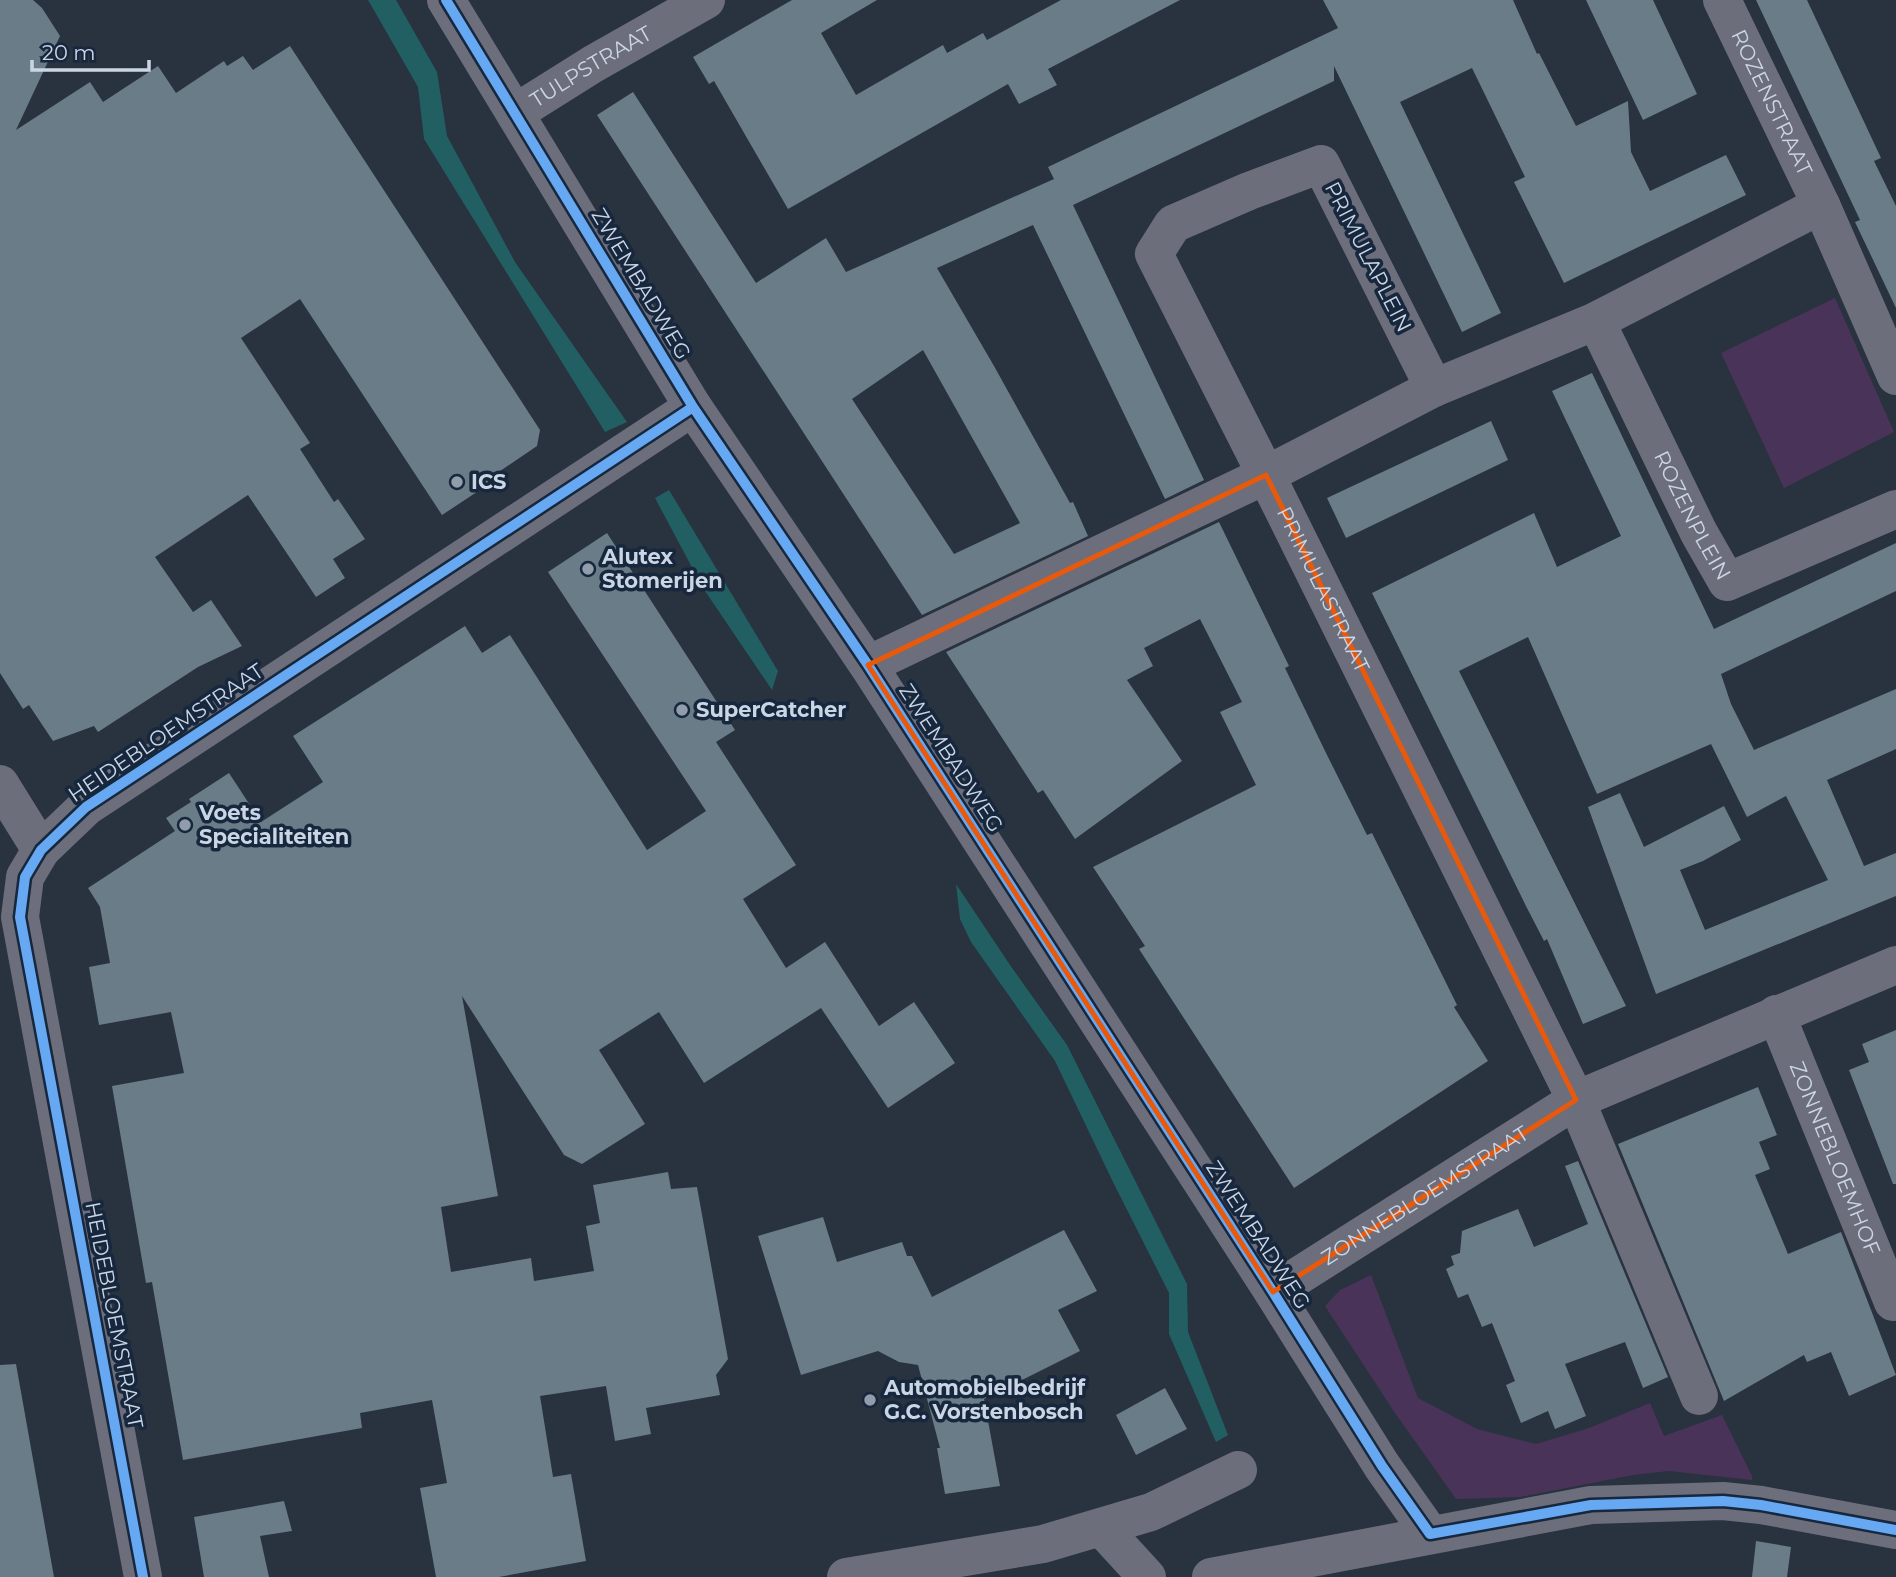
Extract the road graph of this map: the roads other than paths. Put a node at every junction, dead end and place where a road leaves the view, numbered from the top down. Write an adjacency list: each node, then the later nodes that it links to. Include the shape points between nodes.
1 (446, 0): 4 (street, ZWEMBADWEG)
2 (706, 0): 4 (street, TULPSTRAAT)
3 (1722, 0): 5 (street, ROZENSTRAAT)
4 (515, 113): 9 (street, ZWEMBADWEG)
5 (1821, 205): 6 (street); 7 (street)
6 (1596, 321): 8 (street); 11 (street, ROZENPLEIN, via 1727,582)
7 (1896, 376)
8 (1434, 388): 10 (street); 10 (street, PRIMULAPLEIN, via 1321,164 1174,224 1154,254)
9 (693, 407): 12 (street, ZWEMBADWEG); 14 (street, HEIDEBLOEMSTRAAT, via 86,807)
10 (1266, 475): 12 (street); 17 (street, PRIMULASTRAAT)
11 (1896, 509)
12 (868, 665): 18 (street, ZWEMBADWEG)
13 (0, 784): 14 (street)
14 (41, 850): 25 (street, HEIDEBLOEMSTRAAT, via 25,877 20,917)
15 (1896, 964): 16 (street, ZONNEBLOEMSTRAAT)
16 (1776, 1014): 17 (street, ZONNEBLOEMSTRAAT); 19 (street, ZONNEBLOEMHOF)
17 (1576, 1100): 18 (street, ZONNEBLOEMSTRAAT); 20 (street)
18 (1273, 1292): 24 (street, ZWEMBADWEG)
19 (1893, 1302)
20 (1699, 1396)
21 (1238, 1470): 22 (street, via 1152,1512)
22 (1101, 1527): 26 (street, via 1043,1544); 27 (street)
23 (1896, 1530): 24 (street, via 1723,1501 1591,1505)
24 (1430, 1534): 28 (street)
25 (143, 1577)
26 (846, 1577)
27 (1147, 1577)
28 (1211, 1577)

